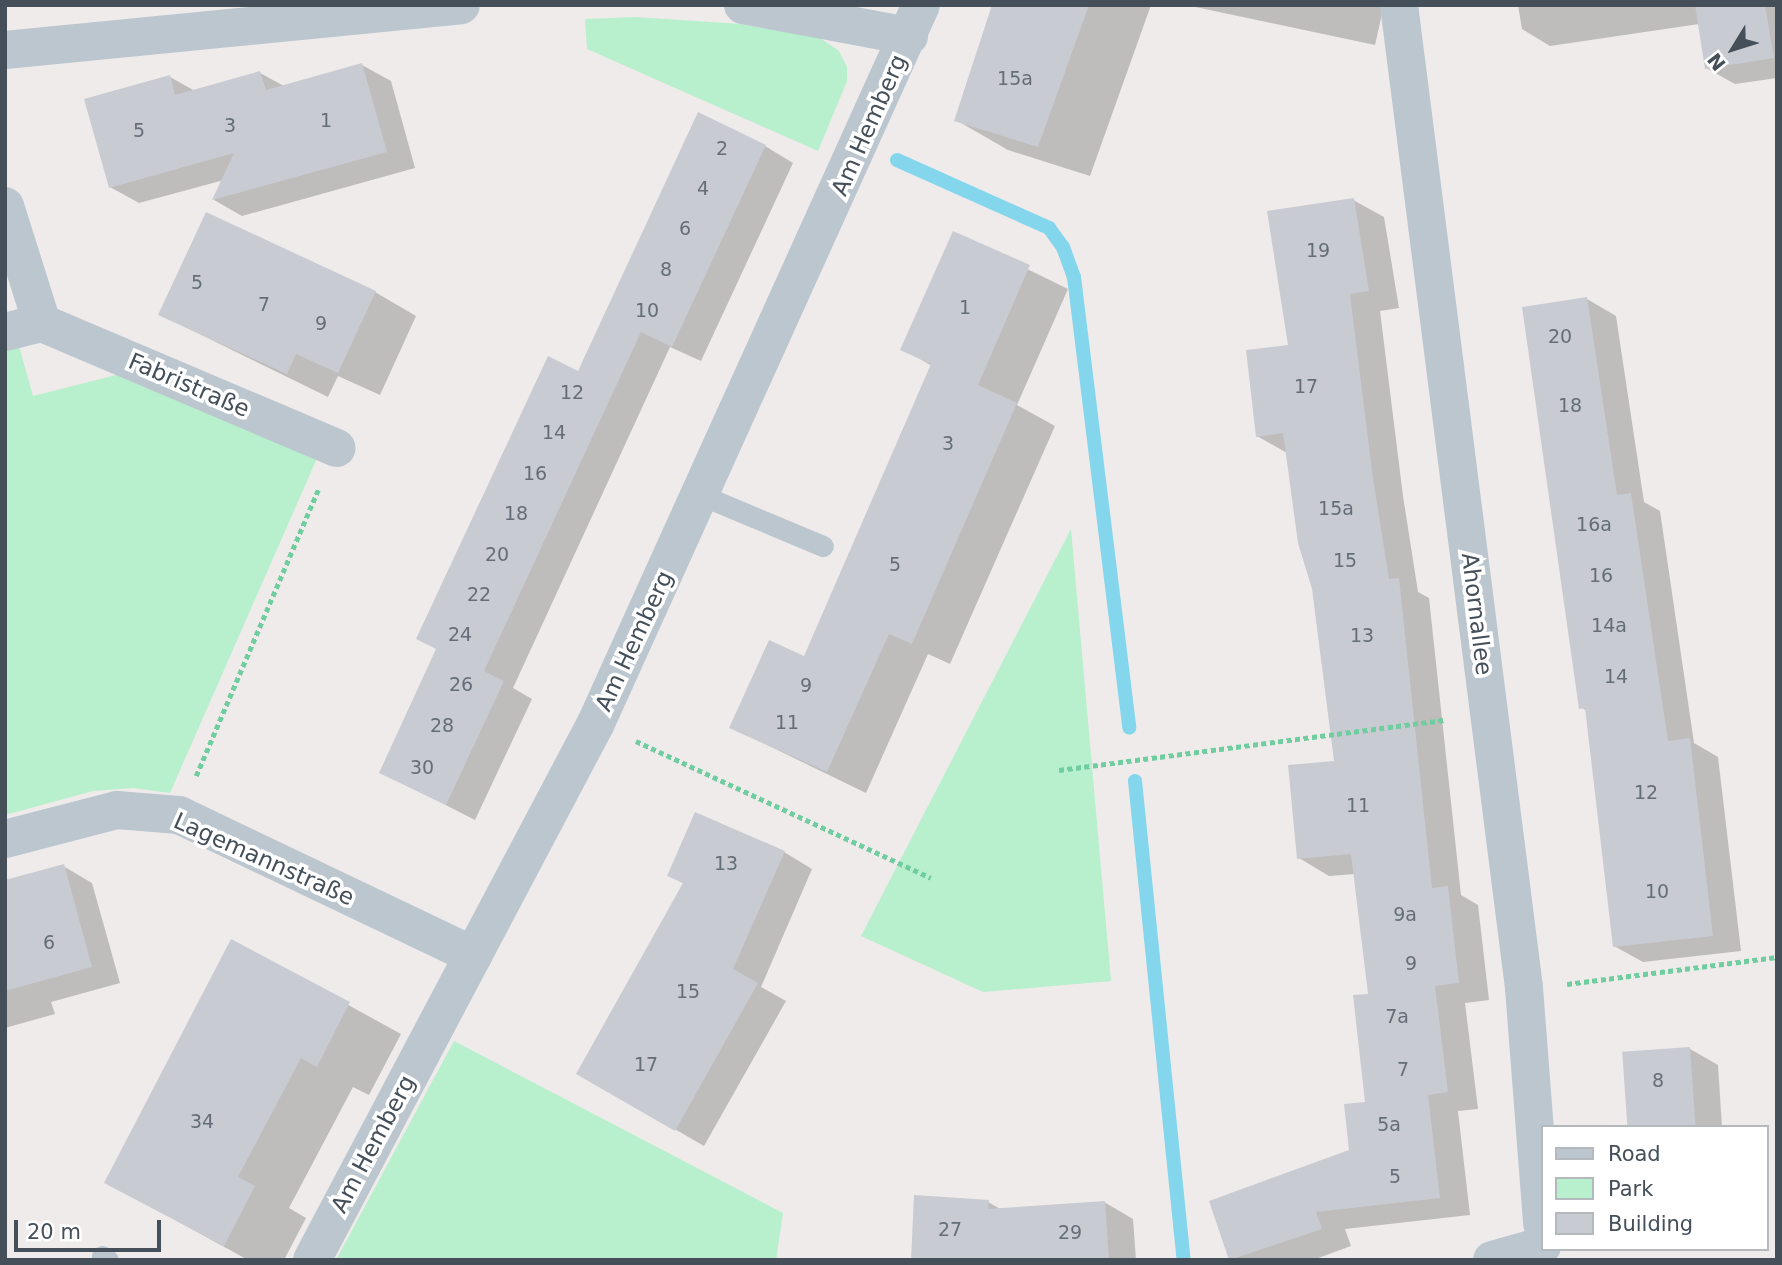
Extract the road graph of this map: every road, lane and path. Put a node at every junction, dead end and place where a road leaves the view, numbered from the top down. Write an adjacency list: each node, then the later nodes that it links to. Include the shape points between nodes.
1 (461, 5): 5 (street)
2 (743, 5): 4 (street)
3 (1399, 5): 12 (street, Ahornallee)
4 (915, 20): 10 (street, Am Hemberg)
5 (5, 50)
6 (5, 206): 7 (street)
7 (42, 323): 8 (street); 9 (street, Fabristraße)
8 (5, 332)
9 (337, 448): 15 (path)
10 (701, 495): 11 (lane); 13 (street, Am Hemberg)
11 (823, 546)
12 (1490, 715): 14 (path); 20 (street, Ahornallee)
13 (596, 723): 17 (path); 18 (street, Am Hemberg)
14 (1059, 770)
15 (179, 816): 16 (street, Lagemannstraße, via 117,810); 18 (street, Lagemannstraße)
16 (5, 839)
17 (931, 878)
18 (473, 955): 23 (street, Am Hemberg)
19 (1777, 957): 20 (path)
20 (1524, 988): 21 (street, Ahornallee)
21 (1540, 1198)
22 (1540, 1249): 24 (street)
23 (312, 1260)
24 (1492, 1260)

